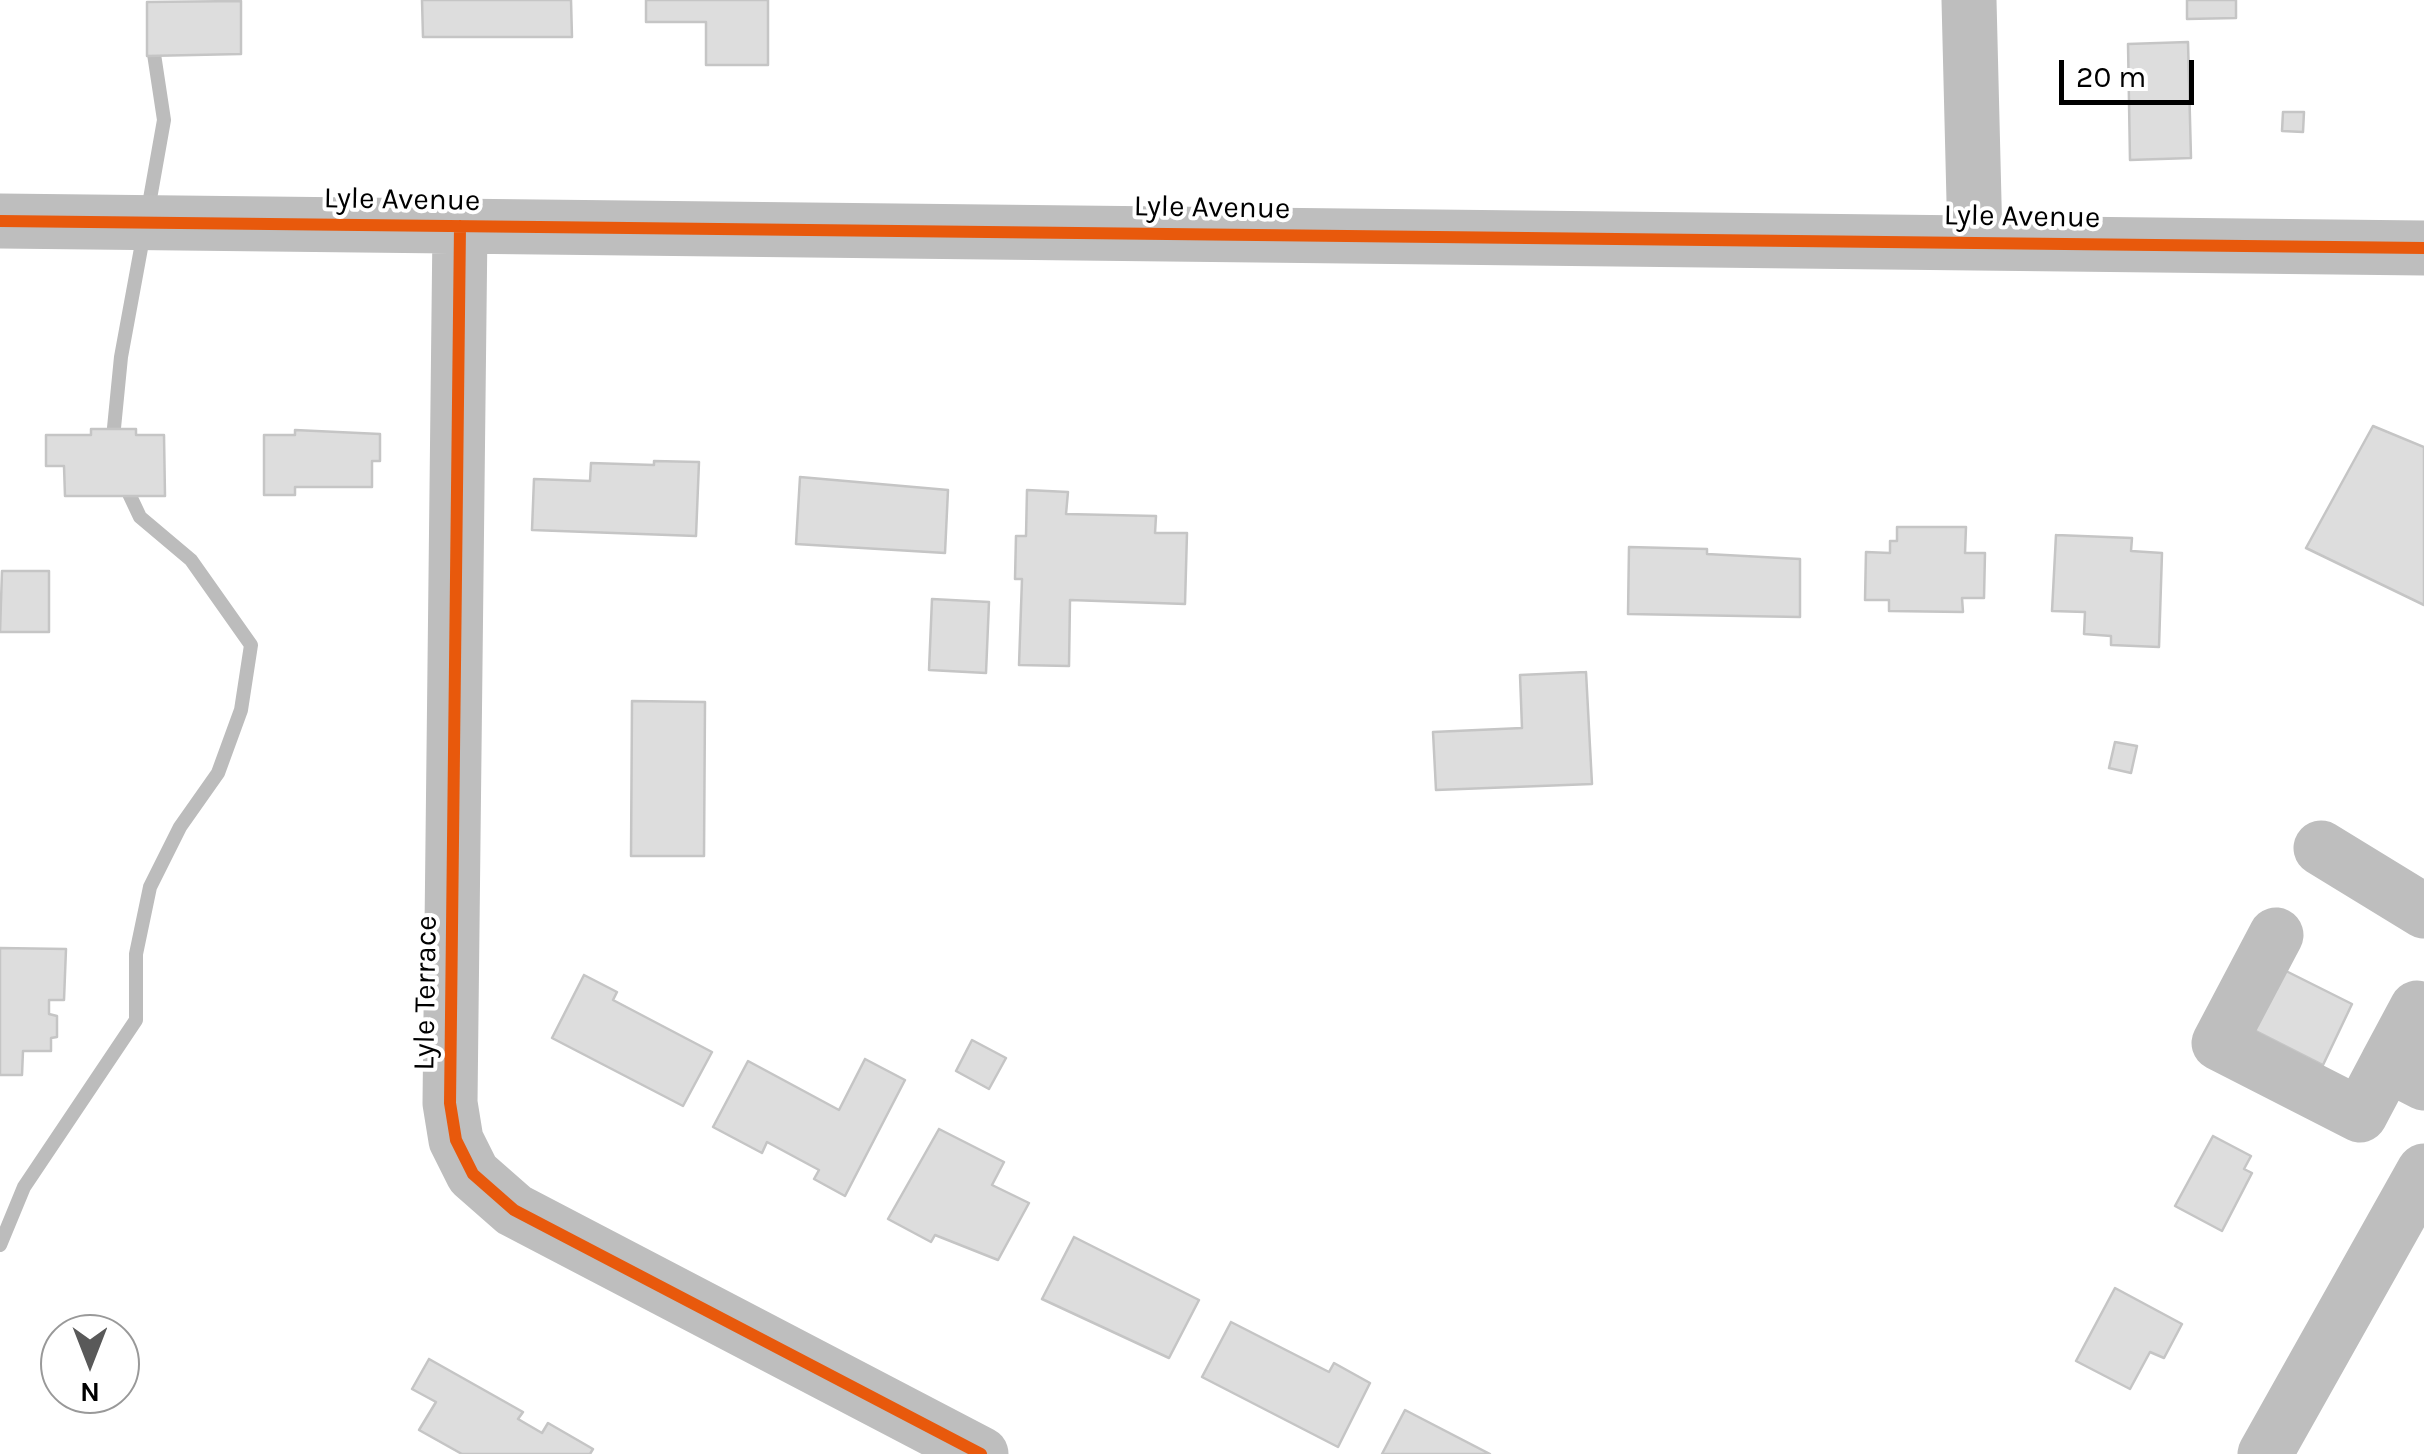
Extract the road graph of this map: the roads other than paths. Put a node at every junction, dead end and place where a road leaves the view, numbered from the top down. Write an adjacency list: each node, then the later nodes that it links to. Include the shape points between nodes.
1 (1969, 0): 4 (street)
2 (0, 221): 3 (street, Lyle Avenue)
3 (460, 226): 4 (street, Lyle Avenue); 12 (street, Lyle Terrace, via 450,1103 456,1140 474,1174 514,1210)
4 (1975, 241): 5 (street, Lyle Avenue)
5 (2424, 248)
6 (2321, 848): 7 (street)
7 (2424, 911)
8 (2276, 935): 10 (street, via 2220,1044 2360,1116)
9 (2417, 1008): 10 (street)
10 (2406, 1074)
11 (2423, 1176): 13 (street)
12 (982, 1454)
13 (2264, 1454)

